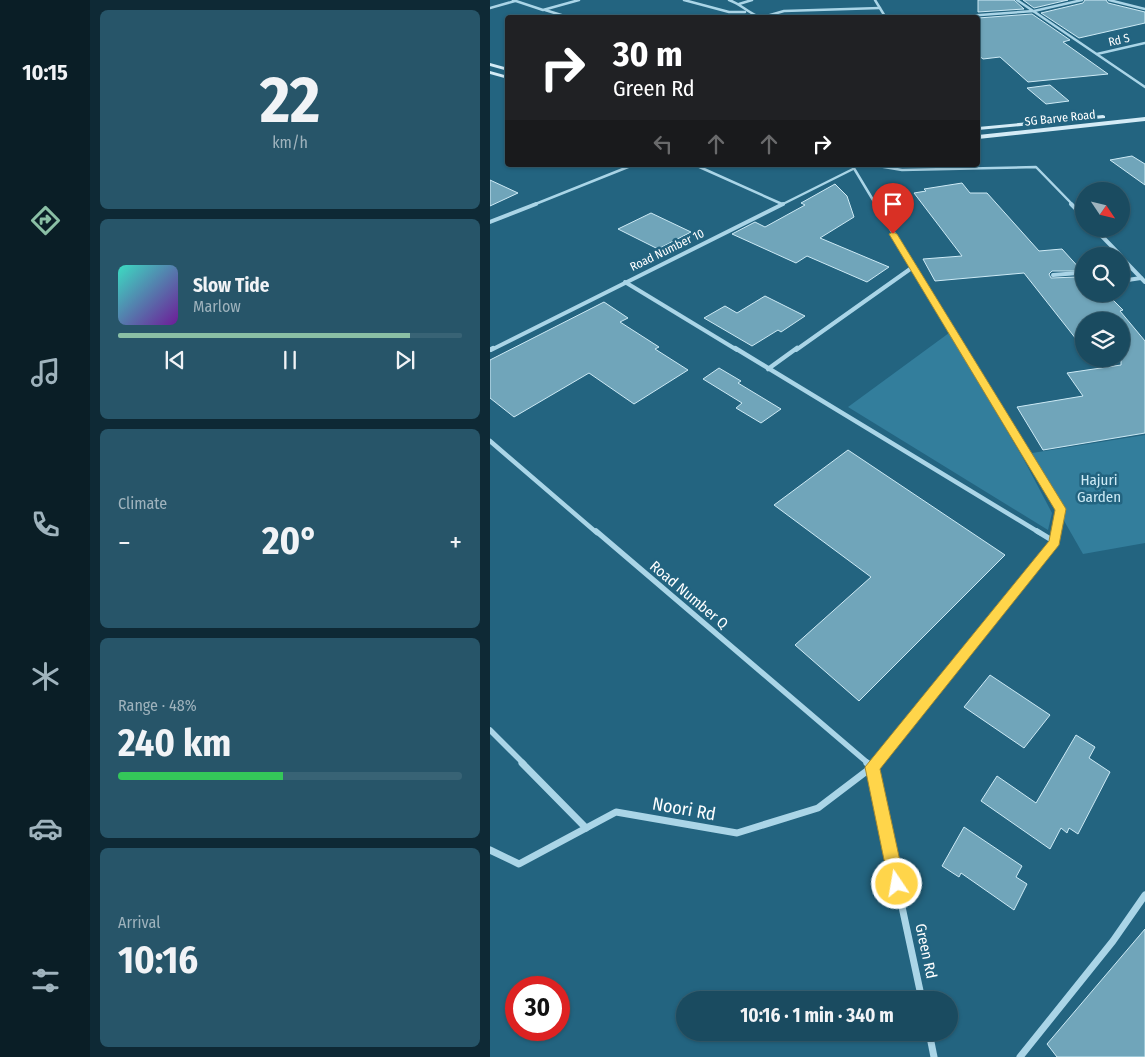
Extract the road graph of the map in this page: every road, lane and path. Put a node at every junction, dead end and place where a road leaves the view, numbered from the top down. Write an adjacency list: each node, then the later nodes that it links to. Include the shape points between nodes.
1 (514, 0): 11 (street); 14 (street)
2 (579, 0): 14 (street)
3 (684, 0): 16 (street, via 728,12)
4 (729, 0): 10 (street)
5 (752, 0): 10 (street)
6 (875, 0): 12 (street)
7 (1017, 0): 15 (street)
8 (1082, 0): 15 (street)
9 (1109, 0): 13 (street)
10 (739, 4): 16 (street)
11 (490, 8)
12 (880, 8): 19 (street, via 784,10); 20 (street)
13 (1145, 8)
14 (543, 10): 17 (street)
15 (1034, 11): 21 (street); 23 (street)
16 (744, 12): 18 (street)
17 (560, 15)
18 (754, 15)
19 (767, 15)
20 (884, 15)
21 (980, 15)
22 (1145, 43): 23 (street, Rd S)
23 (1097, 54): 28 (street)
24 (490, 64): 25 (main road)
25 (505, 69)
26 (490, 72): 27 (main road)
27 (505, 77)
28 (1145, 87)
29 (1145, 113): 31 (main road, SG Barve Road)
30 (1145, 119): 32 (main road, SG Barve Road)
31 (980, 129)
32 (980, 136)
33 (628, 167): 39 (street)
34 (699, 167): 37 (street)
35 (852, 167): 37 (street, Road Number 10); 41 (street)
36 (884, 167): 38 (street, via 902,170 1036,167)
37 (782, 204): 46 (street, Road Number 10)
38 (1075, 208)
39 (490, 222)
40 (1130, 266): 44 (street)
41 (913, 267): 49 (street); 51 (street, via 1061,509)
42 (1075, 273): 43 (street)
43 (1054, 275)
44 (1141, 278): 45 (street); 47 (street)
45 (1130, 280)
46 (625, 282): 48 (street, Road Number 10); 49 (street)
47 (1145, 282)
48 (490, 350)
49 (768, 369): 51 (street)
50 (490, 441): 53 (street, Road Number Q)
51 (1055, 542): 53 (street)
52 (490, 730): 54 (street)
53 (872, 767): 54 (street, Noori Rd, via 818,808 737,833 616,812); 57 (street, Green Rd)
54 (586, 828): 55 (street, Noori Rd, via 519,864)
55 (490, 850)
56 (1145, 895): 60 (street, via 1113,941)
57 (920, 991)
58 (931, 1041): 59 (street)
59 (934, 1057)
60 (1020, 1057)

